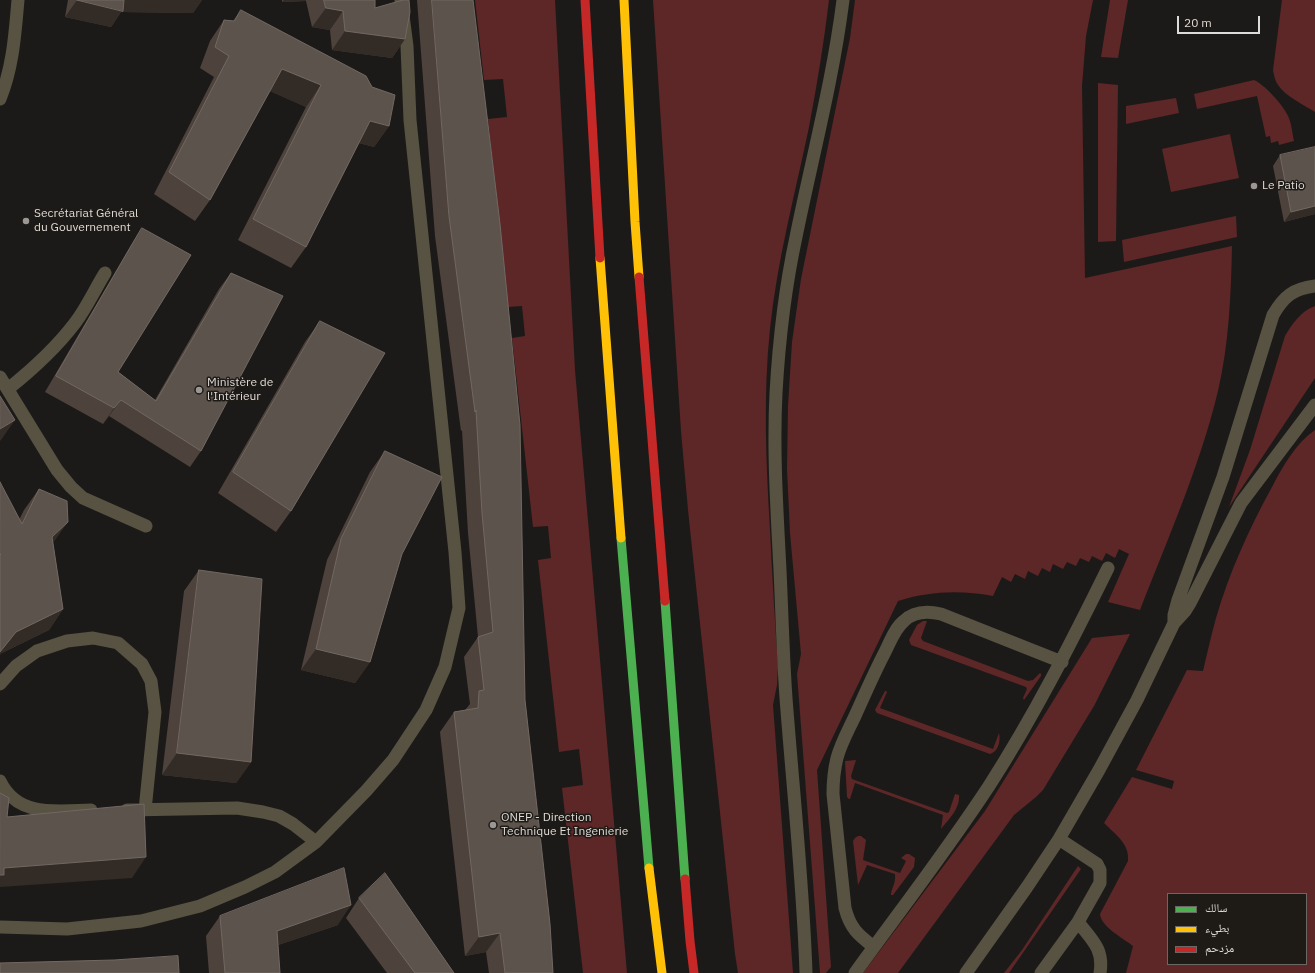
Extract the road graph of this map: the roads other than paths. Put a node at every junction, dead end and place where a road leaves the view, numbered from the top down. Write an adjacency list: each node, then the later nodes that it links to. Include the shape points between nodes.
1 (18, 0): 6 (lane, via 15,39)
2 (401, 0): 23 (lane, via 407,46 411,128 452,515 459,608 445,667 426,710 393,760)
3 (585, 0): 27 (main road, via 597,230 609,393 646,837)
4 (624, 0): 28 (main road, via 635,230)
5 (843, 0): 29 (lane, via 835,52 795,239 780,343 776,394 776,496 786,696 801,869)
6 (3, 82): 7 (lane)
7 (0, 99)
8 (105, 273): 11 (lane, via 76,322 58,344)
9 (1315, 286): 15 (lane, via 1302,288 1290,294 1280,303 1273,315 1226,470 1178,600)
10 (0, 376): 11 (lane)
11 (8, 390): 13 (lane, via 57,470 71,487 83,498)
12 (1315, 405): 15 (lane, via 1241,503 1190,603)
13 (146, 526)
14 (1108, 568): 16 (lane)
15 (1174, 622): 22 (lane, via 1137,700)
16 (1062, 662): 26 (lane, via 989,785 946,849); 26 (lane, via 941,614 921,612 904,620 897,628 847,732 837,757 833,777 847,918 858,934)
17 (0, 684): 21 (lane, via 16,666 36,650 67,641 93,638 118,643 142,664 152,681 155,712)
18 (0, 781): 19 (lane, via 20,804 34,810)
19 (100, 810)
20 (115, 810): 21 (lane)
21 (145, 810): 23 (lane, via 237,808 263,812 279,816)
22 (1058, 839): 24 (lane, via 1097,864 1100,870 1100,883); 31 (lane)
23 (316, 842): 25 (lane, via 275,872 193,908 141,921 67,929)
24 (1078, 922): 32 (lane); 33 (lane, via 1099,950 1102,963)
25 (0, 927)
26 (874, 946): 30 (lane)
27 (662, 973)
28 (694, 973)
29 (806, 973)
30 (855, 973)
31 (966, 973)
32 (1041, 973)
33 (1100, 973)

